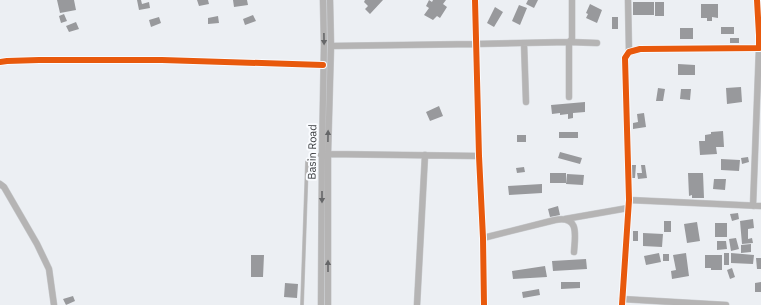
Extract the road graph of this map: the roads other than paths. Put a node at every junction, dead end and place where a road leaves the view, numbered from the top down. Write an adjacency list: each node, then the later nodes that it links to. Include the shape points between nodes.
1 (323, 0): 16 (street, Basin Road, one-way to 16)
2 (330, 0): 11 (street, Basin Road)
3 (475, 0): 10 (street)
4 (572, 0): 7 (street, via 572,39)
5 (628, 0): 13 (street)
6 (757, 0): 12 (street)
7 (569, 42): 8 (street); 9 (street); 17 (street)
8 (524, 43): 10 (street); 18 (street)
9 (597, 43)
10 (476, 44): 11 (street); 21 (street)
11 (330, 46): 19 (street, Basin Road, one-way to 11)
12 (759, 48): 13 (street, via 640,49); 14 (street)
13 (629, 52): 23 (street, via 624,58)
14 (760, 55): 24 (street)
15 (0, 62): 16 (street, via 162,60)
16 (323, 65): 19 (street, Basin Road)
17 (569, 97)
18 (526, 102)
19 (325, 154): 20 (street); 29 (street, Basin Road); 33 (lane, via 312,157 307,162)
20 (424, 155): 21 (street); 36 (street)
21 (480, 156): 28 (street)
22 (0, 184): 32 (street, via 4,187 48,269)
23 (629, 200): 24 (street); 26 (street)
24 (753, 206): 25 (street)
25 (761, 206)
26 (628, 208): 27 (street); 31 (street)
27 (565, 219): 28 (street); 30 (street, via 570,221 576,230)
28 (483, 238): 37 (street)
29 (325, 249): 34 (street, Basin Road); 35 (street, Basin Road, one-way to 29)
30 (574, 252)
31 (622, 302): 38 (street)
32 (54, 305)
33 (302, 305)
34 (321, 305)
35 (328, 305)
36 (417, 305)
37 (484, 305)
38 (726, 305)

